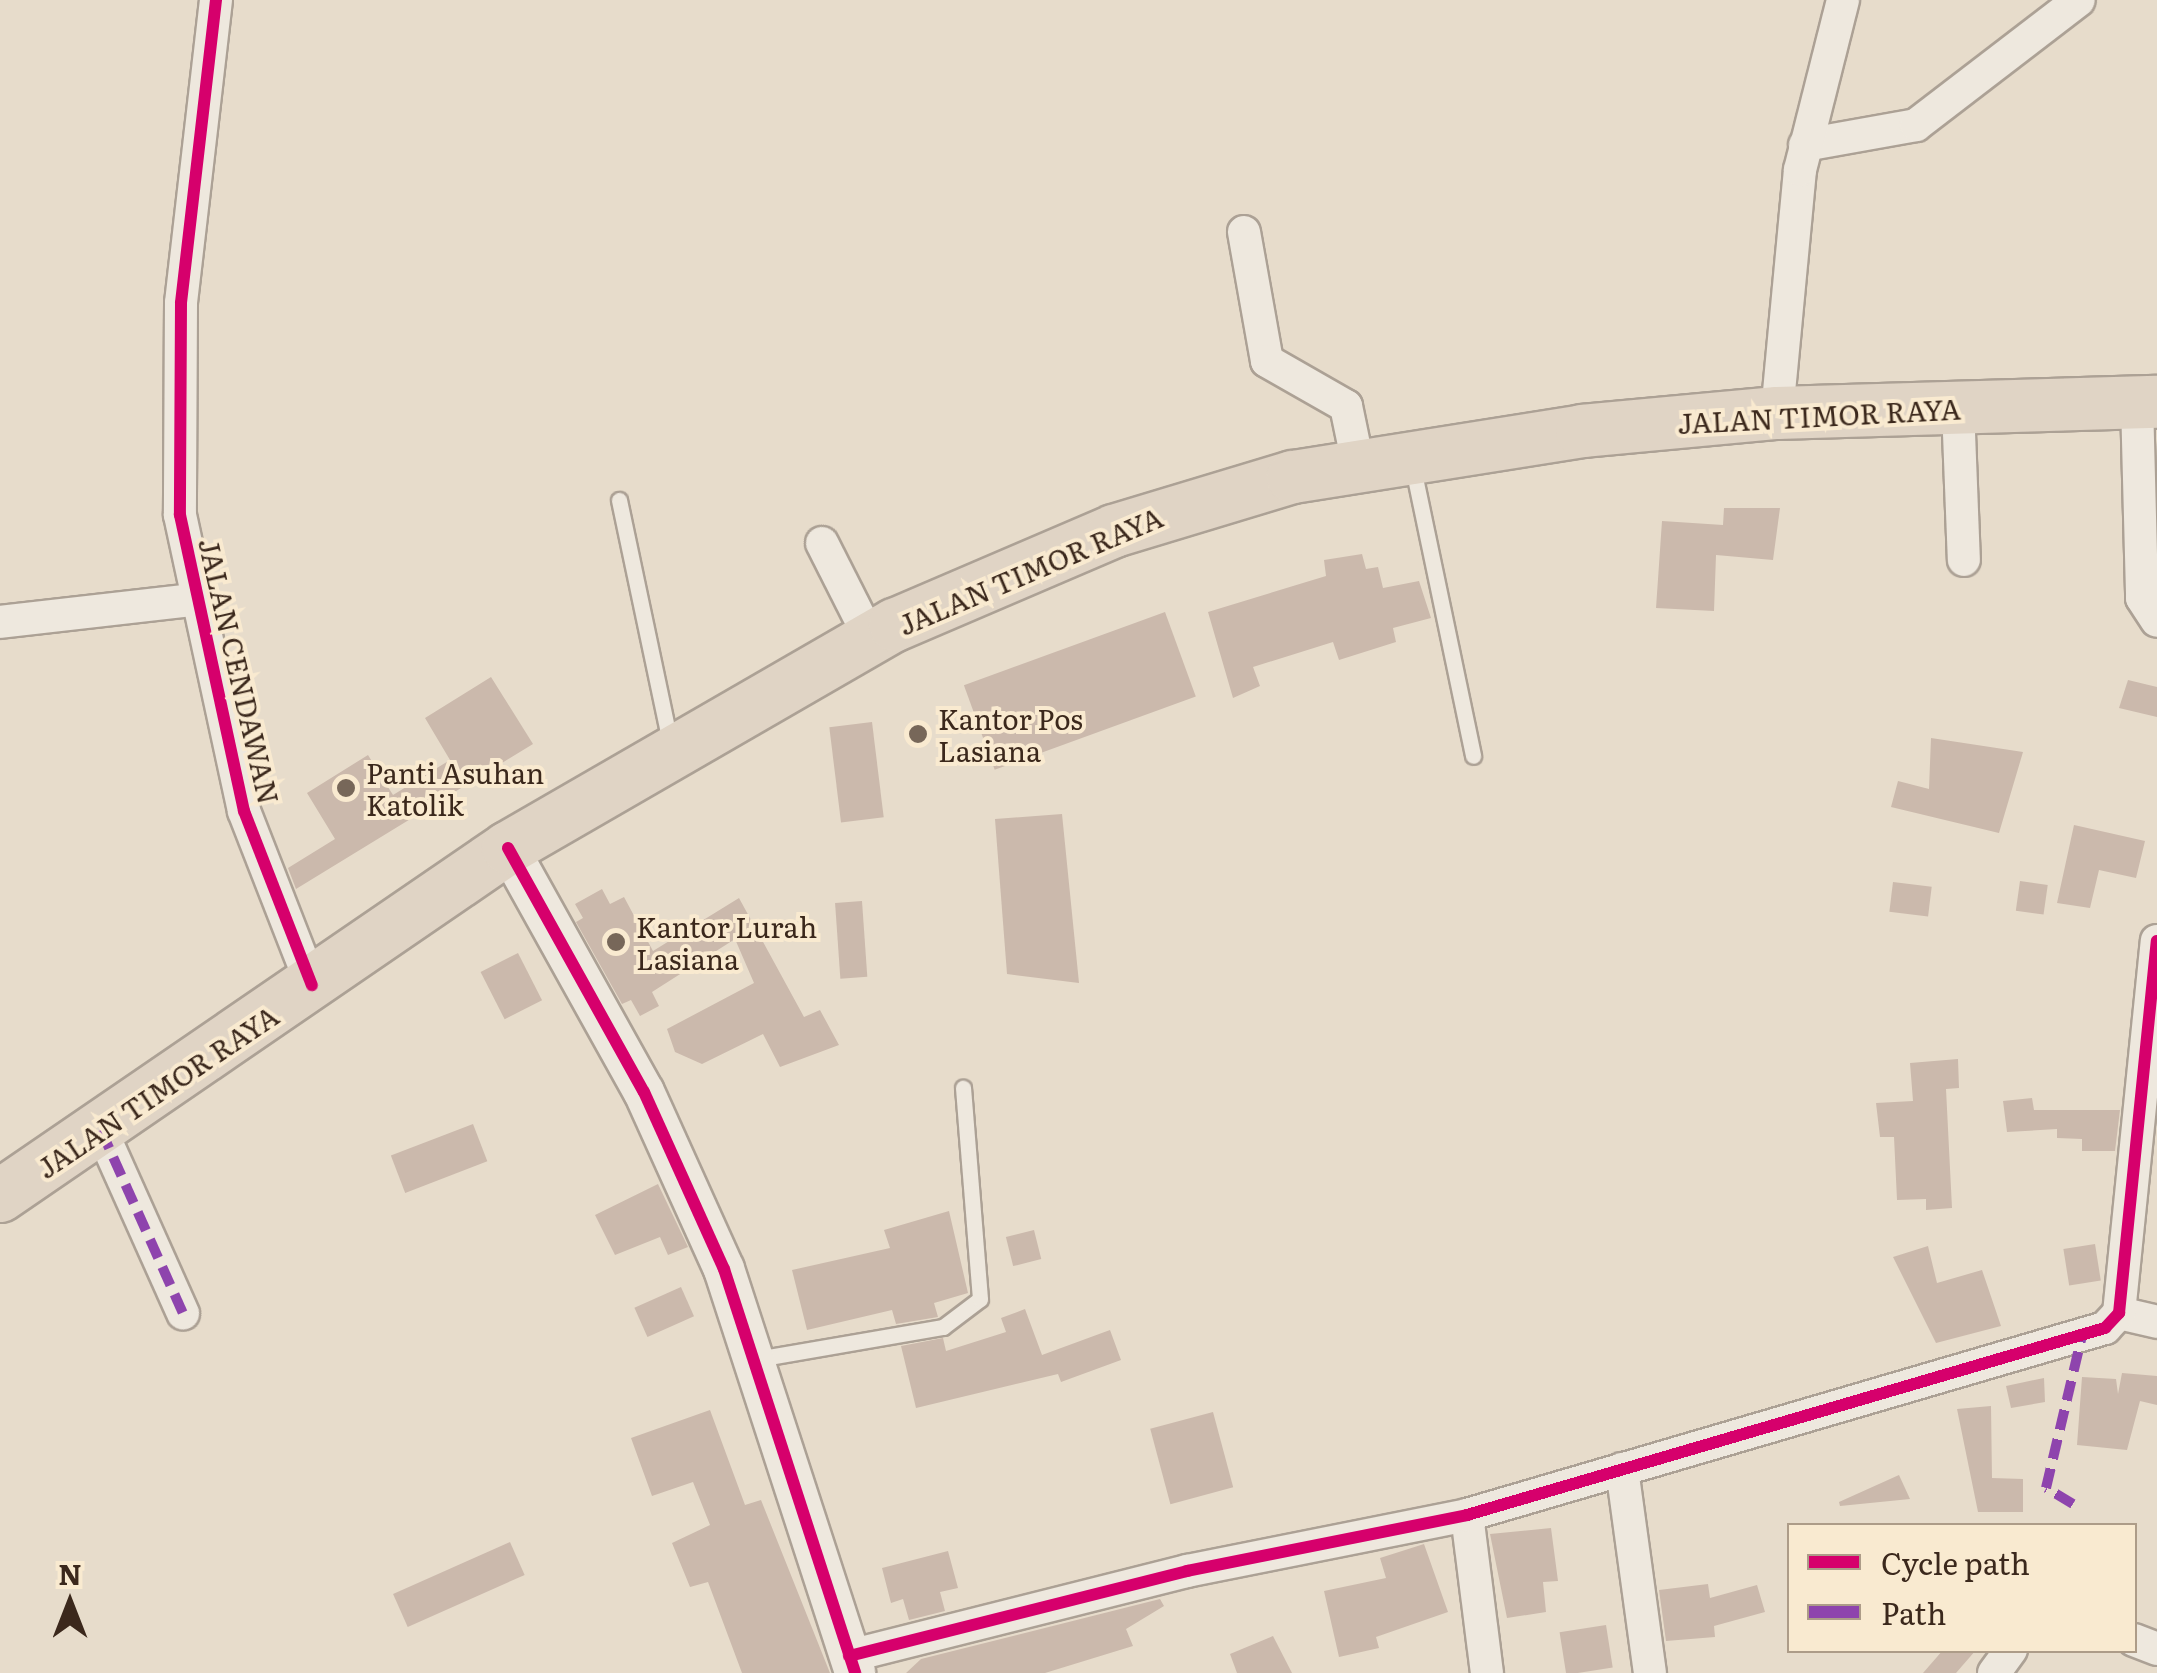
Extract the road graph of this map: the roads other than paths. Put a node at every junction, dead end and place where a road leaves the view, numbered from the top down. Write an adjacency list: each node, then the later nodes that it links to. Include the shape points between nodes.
1 (216, 0): 14 (street, JALAN CENDAWAN, via 176,438)
2 (1843, 0): 4 (street)
3 (2079, 0): 4 (street, via 1916,125)
4 (1804, 146): 8 (street)
5 (1244, 232): 10 (street, via 1267,362 1346,406)
6 (2147, 402): 7 (highway, JALAN TIMOR RAYA); 15 (street, via 2142,598)
7 (1958, 407): 8 (highway, JALAN TIMOR RAYA); 13 (street)
8 (1778, 412): 9 (highway, JALAN TIMOR RAYA)
9 (1410, 454): 10 (highway, JALAN TIMOR RAYA); 19 (lane)
10 (1358, 464): 17 (highway, JALAN TIMOR RAYA, via 1204,499 1114,531)
11 (619, 500): 18 (lane)
12 (822, 542): 17 (street)
13 (1964, 560)
14 (193, 600): 16 (street); 22 (street, JALAN CENDAWAN, via 244,811)
15 (2157, 620)
16 (0, 622)
17 (871, 640): 18 (highway, JALAN TIMOR RAYA)
18 (672, 752): 20 (highway, JALAN TIMOR RAYA)
19 (1473, 756)
20 (508, 848): 22 (highway, JALAN TIMOR RAYA); 30 (street, via 644,1092)
21 (2157, 940): 26 (street)
22 (312, 986): 24 (highway, JALAN TIMOR RAYA)
23 (963, 1088): 30 (lane, via 980,1299 943,1327)
24 (101, 1130): 25 (highway, JALAN TIMOR RAYA); 28 (street)
25 (0, 1196)
26 (2143, 1219): 27 (street)
27 (2119, 1313): 29 (street); 31 (street, via 2105,1328 1968,1373)
28 (183, 1314)
29 (2157, 1322)
30 (757, 1359): 33 (street)
31 (1622, 1470): 32 (street); 35 (street)
32 (1467, 1515): 33 (street, via 1187,1571); 34 (street)
33 (852, 1664)
34 (1487, 1673)
35 (1650, 1673)

